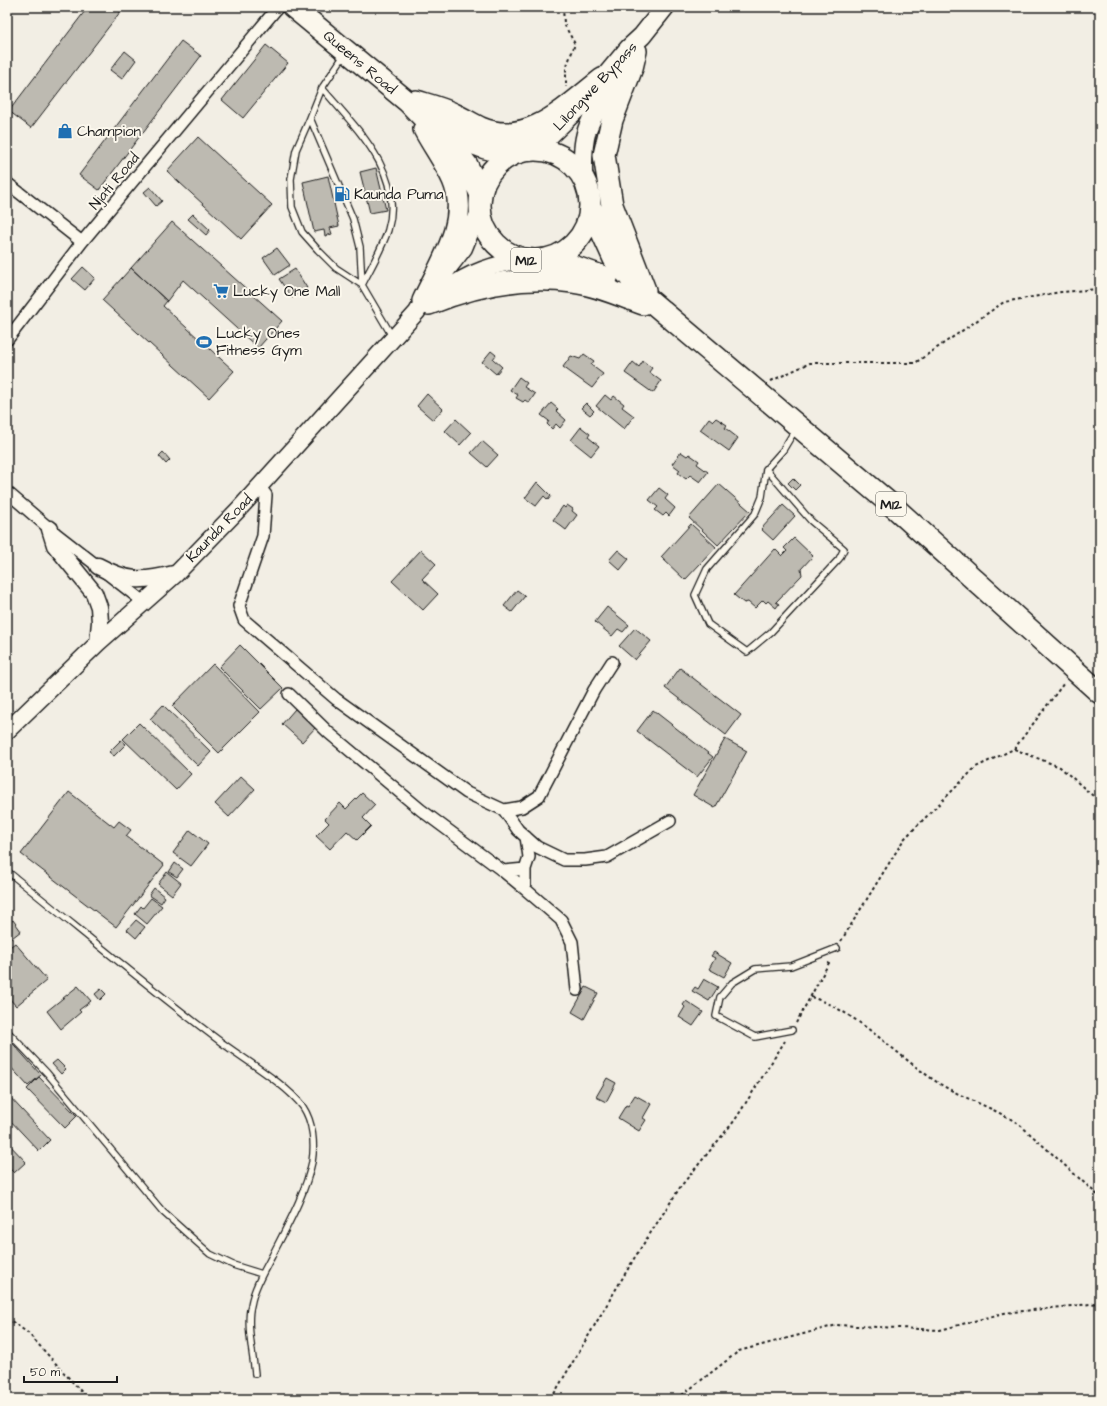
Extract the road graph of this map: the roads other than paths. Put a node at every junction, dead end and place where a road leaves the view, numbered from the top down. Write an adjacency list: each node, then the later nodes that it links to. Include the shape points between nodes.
1 (278, 7): 15 (street, Njati Road)
2 (293, 7): 5 (highway, Queens Road / M12)
3 (665, 7): 4 (main road, Lilongwe Bypass)
4 (639, 44): 6 (main road, Lilongwe Bypass, via 629,48); 11 (main road, Lilongwe Bypass, via 596,111 588,129 583,151); 18 (highway, via 612,120 604,155 612,205 642,279)
5 (347, 50): 7 (lane); 8 (highway, Queens Road / M12)
6 (602, 79): 8 (highway, via 541,124 512,134 500,134 454,114); 10 (main road, Lilongwe Bypass, via 562,125 546,139)
7 (322, 88): 9 (lane); 17 (lane, via 374,153 388,178 392,205 388,229)
8 (412, 103): 10 (highway, M12, via 480,148); 13 (highway, M12, via 468,166); 19 (highway, via 453,180 459,201 454,236)
9 (310, 118): 17 (lane, via 353,219 360,247); 17 (lane, via 296,150 291,179 292,207 302,232 318,250 336,268)
10 (522, 152): 11 (highway, M12, via 545,151 560,156); 13 (highway, via 500,163 487,177)
11 (582, 177): 14 (highway, M12, via 589,192)
12 (7, 183): 15 (street)
13 (480, 202): 16 (highway, M12, via 484,227 493,242 507,253); 19 (main road, Kaunda Road, via 464,248)
14 (591, 208): 16 (highway, M12, via 587,226 577,243 562,254); 18 (highway, M12, via 614,259)
15 (82, 242): 21 (street, Njati Road)
16 (534, 260): 18 (highway, M12, via 573,266 599,274); 19 (main road, Kaunda Road, via 494,264 480,269)
17 (362, 285): 20 (lane)
18 (646, 302): 19 (highway, via 574,282 532,278 490,284); 22 (highway, M12, via 677,322)
19 (423, 305): 20 (main road, Kaunda Road)
20 (394, 338): 24 (main road, Kaunda Road)
21 (7, 340)
22 (798, 426): 23 (lane, via 783,450); 32 (highway, M12, via 895,508)
23 (766, 469): 23 (lane, via 762,497 755,514 707,569 695,595 708,624 747,652 771,632 839,559 844,549 811,521)
24 (259, 486): 28 (main road, Kaunda Road); 35 (street, via 266,495 263,536 240,606 244,620 336,699 467,793)
25 (7, 492): 26 (street)
26 (50, 529): 27 (street); 30 (main road, via 55,545 94,593 100,622)
27 (98, 566): 28 (main road, via 118,577 139,580); 29 (street)
28 (176, 574): 29 (main road, Kaunda Road)
29 (145, 603): 30 (main road, Kaunda Road)
30 (98, 643): 34 (main road, Kaunda Road)
31 (612, 662): 35 (street, via 594,690 539,796 522,808)
32 (1100, 693)
33 (289, 694): 40 (street, via 329,732 421,810)
34 (7, 731)
35 (504, 810): 37 (street)
36 (670, 821): 37 (street, via 607,857 585,860 564,860 537,847)
37 (526, 837): 38 (street, via 529,857)
38 (525, 869): 40 (street); 41 (street)
39 (7, 871): 46 (lane, via 287,1092 302,1107 310,1121 313,1137 308,1179)
40 (503, 871): 41 (street)
41 (524, 889): 43 (street, via 561,920 572,942)
42 (837, 948): 44 (lane, via 791,966 755,970 732,983 720,997 716,1016 755,1036)
43 (577, 990)
44 (792, 1030)
45 (7, 1031): 46 (lane, via 46,1073 163,1212 210,1254 233,1265)
46 (262, 1274): 47 (lane, via 251,1305 250,1319)
47 (255, 1374)

